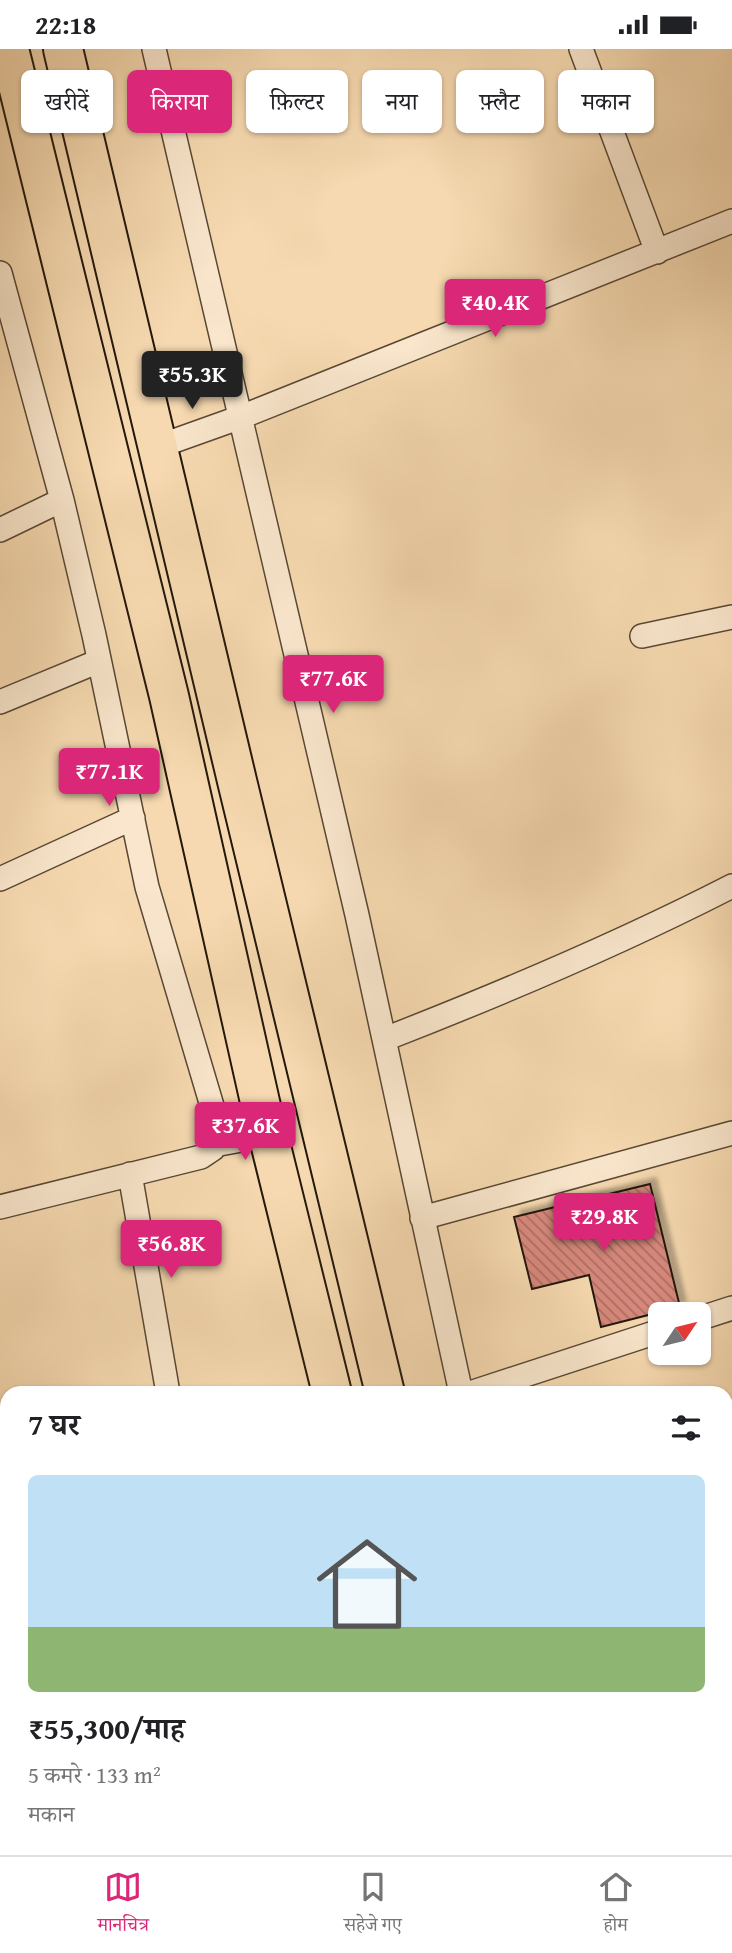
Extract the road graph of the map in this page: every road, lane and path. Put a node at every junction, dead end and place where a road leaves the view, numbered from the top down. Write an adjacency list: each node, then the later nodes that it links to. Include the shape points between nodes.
1 (9, 49): 21 (highway, via 169,696)
2 (63, 49): 9 (highway)
3 (155, 49): 8 (street)
4 (581, 49): 6 (street)
5 (731, 225): 6 (street)
6 (657, 252): 8 (street)
7 (0, 273): 10 (street)
8 (241, 417): 9 (street); 19 (street)
9 (157, 447): 31 (highway)
10 (62, 500): 11 (street); 14 (street)
11 (0, 530)
12 (732, 617): 13 (street)
13 (642, 636)
14 (99, 661): 15 (street); 16 (street)
15 (0, 702)
16 (133, 818): 17 (street); 22 (street, via 147,887 215,1116)
17 (0, 879)
18 (732, 886): 19 (street, via 652,927)
19 (385, 1039): 25 (street)
20 (732, 1133): 25 (street)
21 (268, 1135): 22 (street); 30 (highway)
22 (214, 1145): 23 (street, via 201,1157)
23 (130, 1174): 24 (street); 29 (street)
24 (0, 1207)
25 (422, 1219): 32 (street)
26 (732, 1308): 27 (street)
27 (711, 1315)
28 (648, 1335): 33 (street)
29 (167, 1386)
30 (330, 1386)
31 (383, 1386)
32 (459, 1386)
33 (491, 1386)

